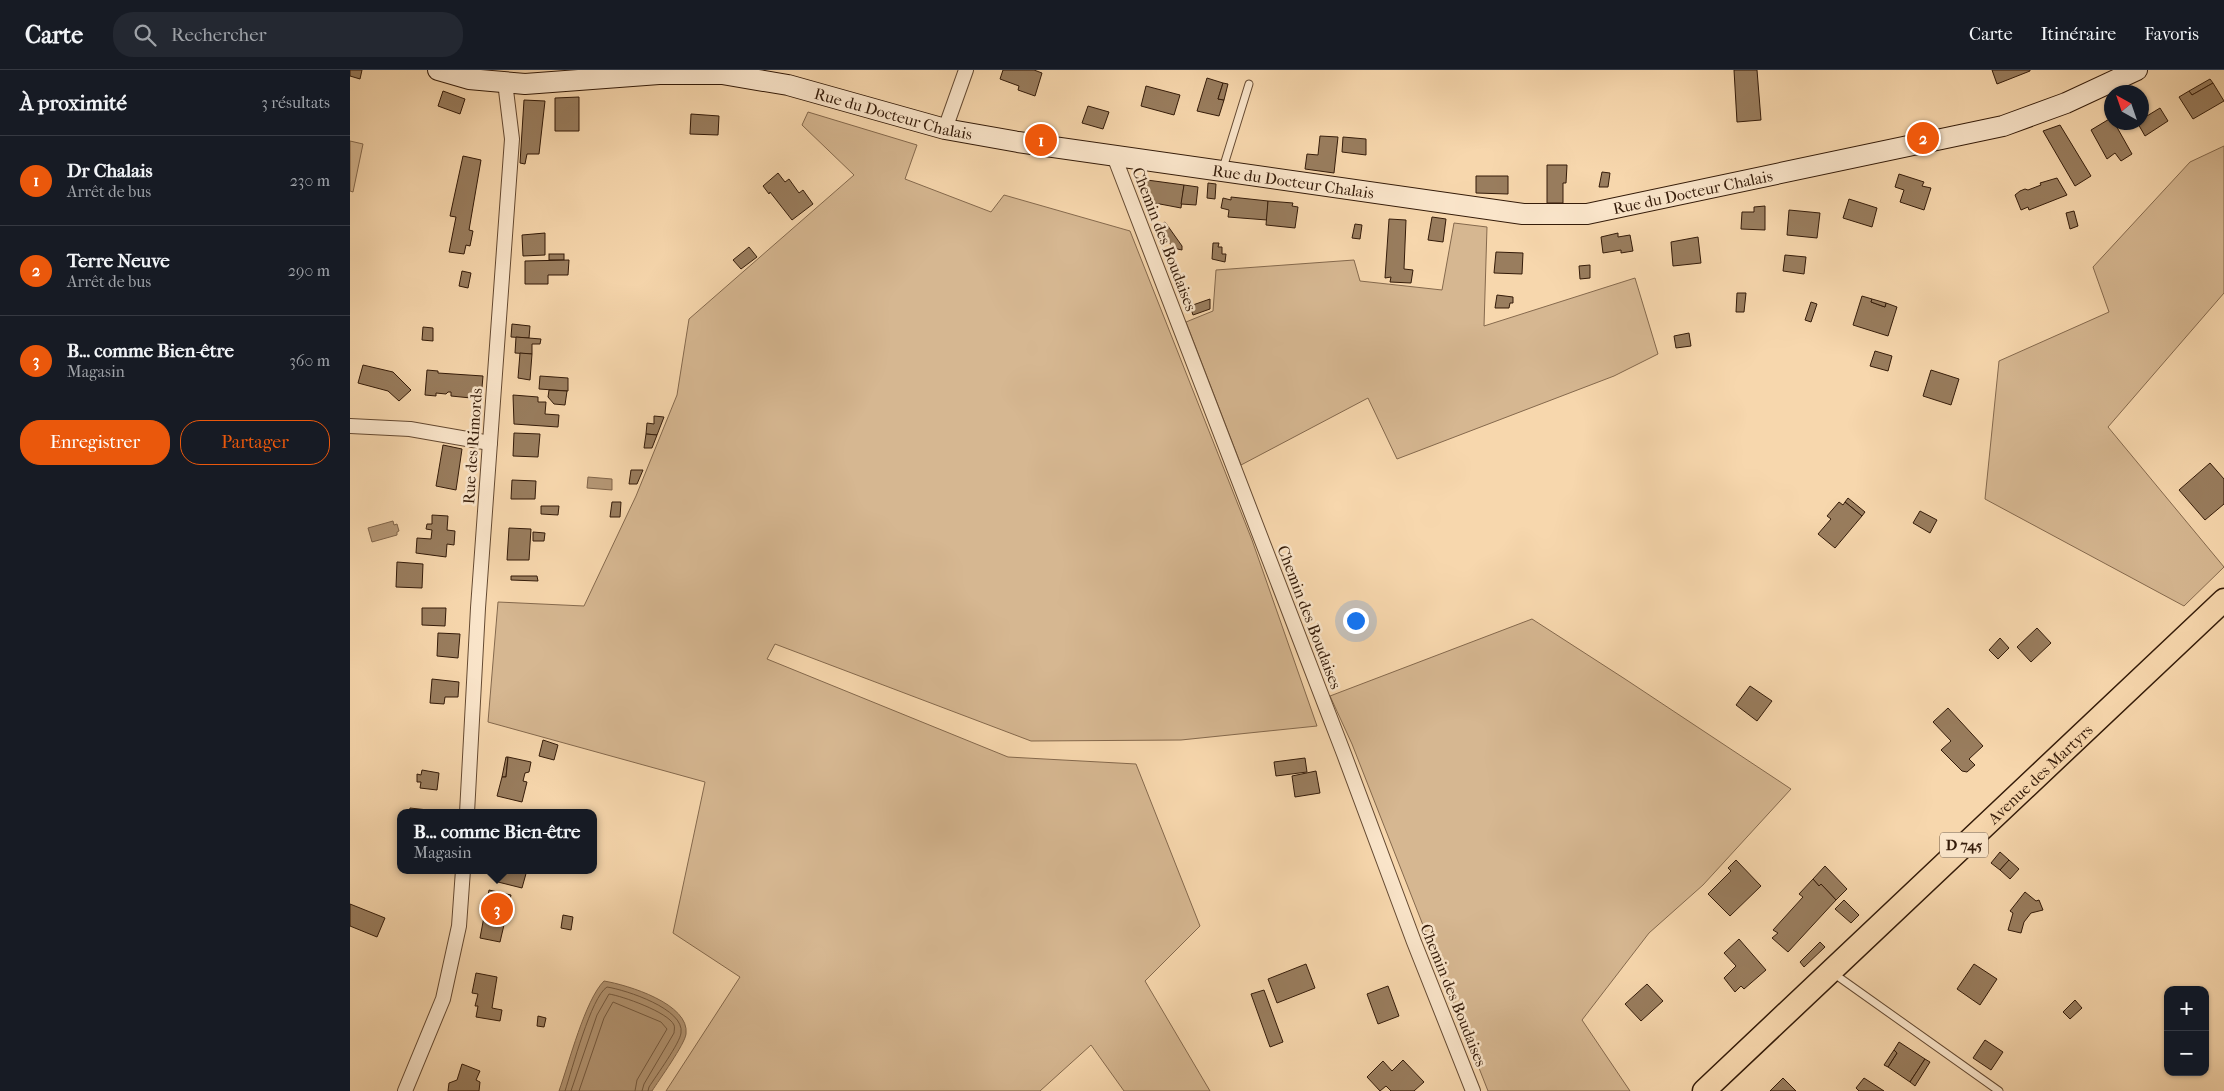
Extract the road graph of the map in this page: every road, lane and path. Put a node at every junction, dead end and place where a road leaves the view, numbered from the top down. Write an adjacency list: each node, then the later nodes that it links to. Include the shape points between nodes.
1 (438, 70): 4 (main road, Rue du Docteur Chalais, via 469,79)
2 (966, 70): 6 (street)
3 (2137, 70): 8 (main road, Rue du Docteur Chalais, via 2066,103 2003,126 1586,214 1523,214)
4 (518, 79): 6 (main road, Rue du Docteur Chalais, via 722,74 788,85); 10 (street, Rue des Rimords)
5 (1249, 84): 8 (lane)
6 (945, 129): 7 (main road, Rue du Docteur Chalais)
7 (1114, 156): 8 (main road, Rue du Docteur Chalais); 16 (street, Chemin des Boudaises)
8 (1222, 171)
9 (350, 426): 10 (street, via 410,429)
10 (490, 443): 12 (street, Rue des Rimords)
11 (2224, 600): 14 (main road, Avenue des Martyrs / D 745)
12 (467, 809)
13 (463, 874): 15 (street, via 459,926 443,998)
14 (1831, 972): 17 (main road, Avenue des Martyrs / D 745); 18 (lane)
15 (405, 1091)
16 (1473, 1091)
17 (1704, 1091)
18 (1999, 1091)

